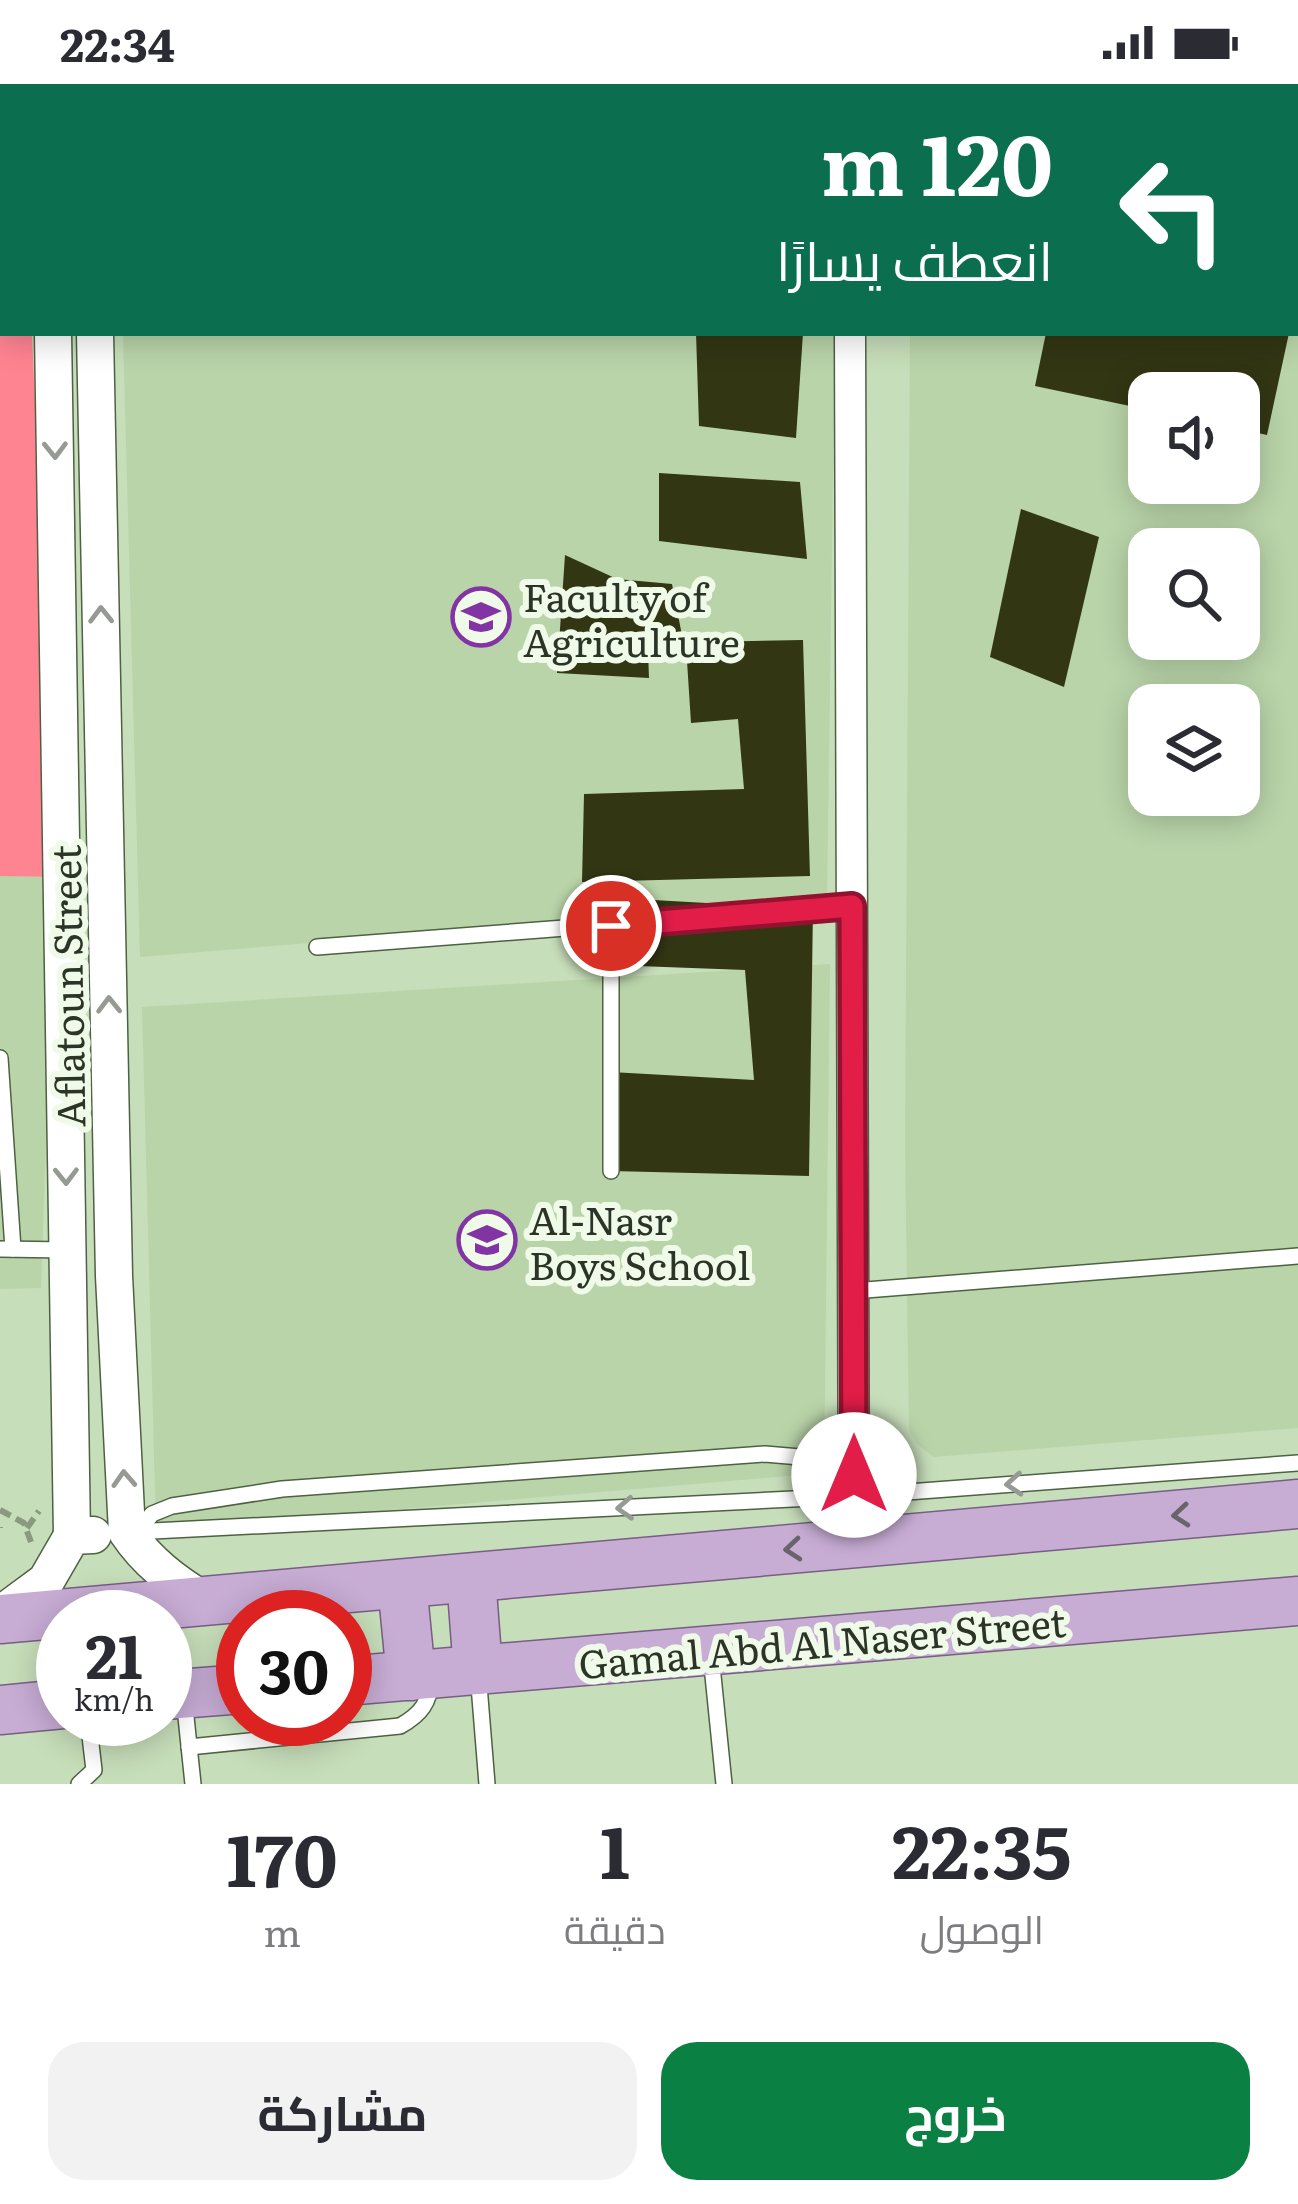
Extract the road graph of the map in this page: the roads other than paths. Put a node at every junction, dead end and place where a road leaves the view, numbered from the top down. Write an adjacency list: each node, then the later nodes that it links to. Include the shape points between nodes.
1 (56, 336): 8 (street, Aflatoun Street, one-way to 8)
2 (95, 336): 9 (street, Aflatoun Street, one-way to 2)
3 (850, 336): 4 (street)
4 (852, 906): 5 (lane); 17 (street)
5 (611, 926): 6 (lane); 12 (lane)
6 (317, 946)
7 (0, 1058): 13 (lane)
8 (64, 1079): 9 (street); 10 (street, Aflatoun Street)
9 (110, 1080): 11 (street, Aflatoun Street)
10 (65, 1127): 11 (street); 15 (street, Aflatoun Street, one-way to 15)
11 (111, 1127): 16 (street, Aflatoun Street)
12 (611, 1171)
13 (6, 1249): 15 (lane)
14 (1298, 1256): 17 (lane)
15 (67, 1265): 16 (street); 22 (street, Aflatoun Street)
16 (114, 1276): 21 (street, Aflatoun Street, one-way to 16)
17 (853, 1291): 20 (street)
18 (1298, 1463): 20 (lane, one-way to 20)
19 (1298, 1504): 20 (main road, one-way to 20)
20 (854, 1505): 21 (lane, one-way to 21); 21 (lane, via 812,1458 766,1454 282,1489 172,1506); 23 (main road, one-way to 23)
21 (132, 1532): 22 (street); 25 (street, via 140,1552)
22 (72, 1536): 27 (street, via 46,1581)
23 (471, 1578): 24 (main road); 29 (main road)
24 (402, 1584): 25 (main road); 30 (main road)
25 (205, 1601): 27 (main road)
26 (1298, 1601): 28 (main road, Gamal Abd Al Naser Street)
27 (0, 1617)
28 (710, 1650): 29 (main road, Gamal Abd Al Naser Street); 39 (lane)
29 (478, 1670): 30 (main road, Gamal Abd Al Naser Street); 38 (lane)
30 (420, 1675): 31 (main road, Gamal Abd Al Naser Street); 35 (lane, via 430,1691 425,1706 400,1726)
31 (372, 1679)
32 (36, 1707): 33 (main road)
33 (0, 1710)
34 (91, 1746): 36 (lane, via 94,1770)
35 (189, 1747): 37 (lane)
36 (80, 1784)
37 (193, 1784)
38 (487, 1784)
39 (724, 1784)

